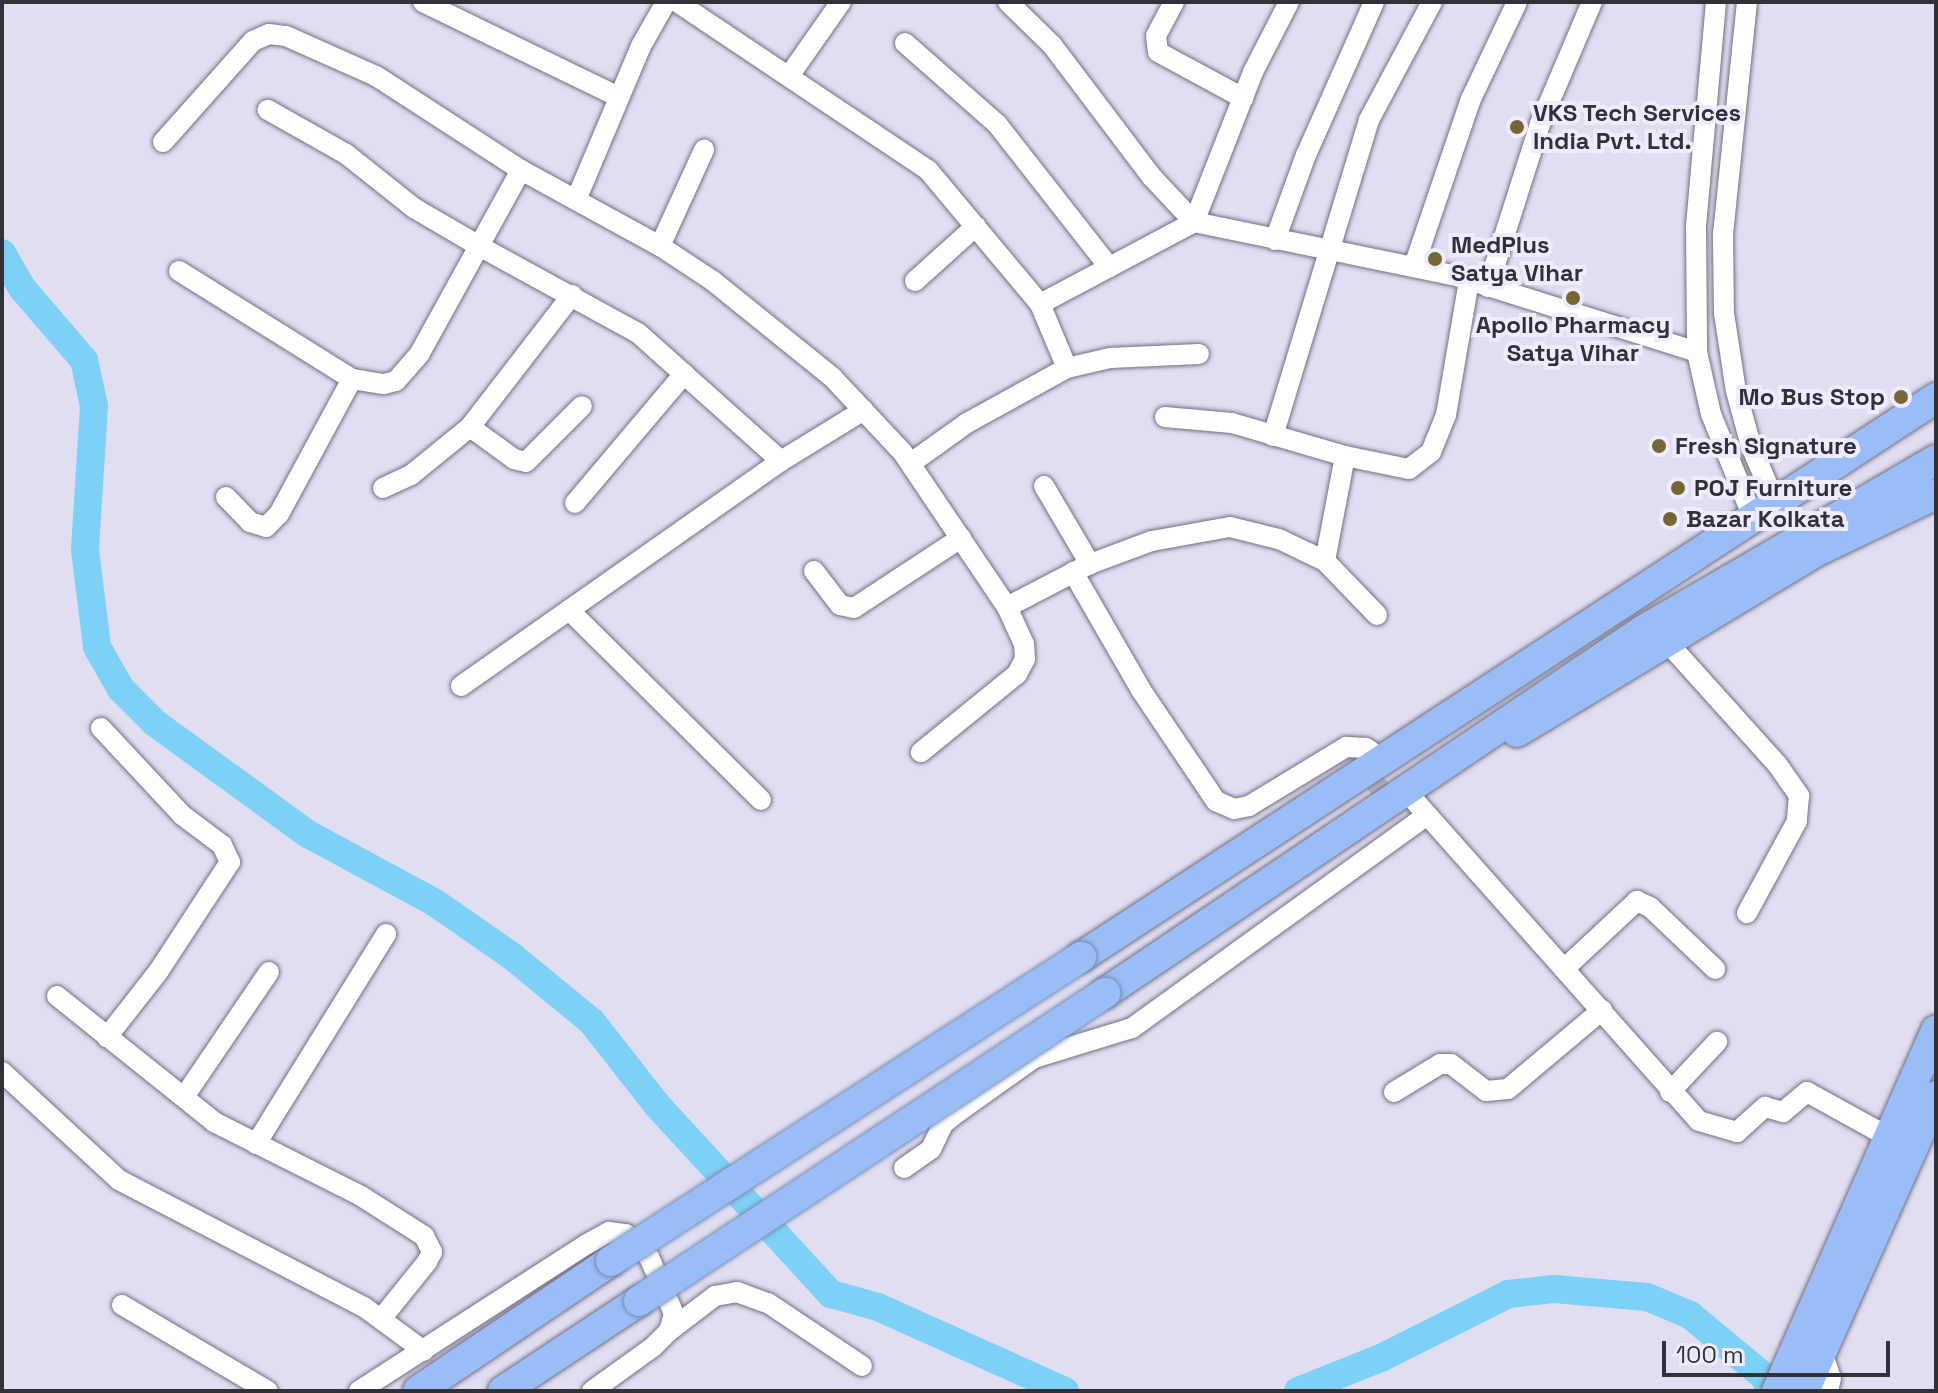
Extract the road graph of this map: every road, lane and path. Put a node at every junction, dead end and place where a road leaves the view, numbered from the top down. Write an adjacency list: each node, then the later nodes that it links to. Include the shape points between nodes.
1 (423, 2): 14 (street)
2 (666, 2): 17 (street)
3 (677, 2): 16 (street)
4 (1008, 2): 24 (street, via 1052,45 1152,177)
5 (1174, 2): 18 (street, via 1156,36 1158,52)
6 (1289, 2): 18 (street)
7 (1374, 2): 26 (street, via 1306,155)
8 (1432, 2): 29 (street, via 1377,100)
9 (1517, 2): 30 (street, via 1471,99)
10 (1592, 2): 34 (street)
11 (1716, 2): 37 (street, via 1696,226)
12 (1747, 2): 57 (street, via 1723,236 1724,313)
13 (839, 3): 16 (street)
14 (464, 10): 17 (street)
15 (905, 43): 31 (street, via 997,124)
16 (789, 76): 25 (street, via 928,170)
17 (619, 97): 23 (street)
18 (1243, 98): 24 (street)
19 (268, 110): 27 (street, via 346,154 414,208)
20 (163, 142): 22 (street, via 253,41 269,34 376,76)
21 (704, 150): 28 (street)
22 (521, 170): 23 (street); 27 (street)
23 (576, 200): 28 (street)
24 (1194, 222): 26 (street); 31 (street)
25 (976, 226): 33 (street); 36 (street)
26 (1275, 240): 29 (street)
27 (479, 246): 35 (street); 41 (street, via 405,373 384,384)
28 (660, 246): 44 (street, via 713,281 832,377)
29 (1332, 251): 30 (street); 47 (street)
30 (1414, 266): 34 (street)
31 (1109, 267): 36 (street)
32 (179, 271): 41 (street)
33 (915, 281)
34 (1479, 284): 37 (street); 48 (street, via 1446,415 1431,452 1409,469)
35 (572, 295): 40 (street, via 638,333); 46 (street)
36 (1040, 304): 39 (street)
37 (1697, 352): 57 (street, via 1711,414)
38 (1199, 354): 39 (street, via 1110,358)
39 (1067, 368): 51 (street, via 967,423)
40 (684, 374): 50 (street); 56 (street)
41 (352, 379): 55 (street, via 279,514 266,527 250,522)
42 (1936, 398): 57 (highway)
43 (582, 406): 46 (street, via 526,462)
44 (864, 410): 50 (street); 51 (street)
45 (1165, 417): 47 (street, via 1232,423)
46 (470, 427): 53 (street, via 411,475)
47 (1273, 436): 48 (street)
48 (1345, 456): 59 (street)
49 (1936, 460): 68 (highway, via 1789,541)
50 (781, 461): 63 (street)
51 (911, 463): 58 (street)
52 (1044, 486): 60 (street)
53 (383, 488)
54 (1936, 494): 65 (highway, via 1815,552)
55 (226, 497)
56 (575, 503)
57 (1763, 507): 70 (highway)
58 (961, 538): 61 (street, via 854,608 840,605); 62 (street)
59 (1325, 561): 60 (street, via 1279,539 1230,527 1152,541); 64 (street)
60 (1082, 568): 62 (street); 70 (street, via 1141,690 1216,801 1234,809 1249,806)
61 (814, 571)
62 (1007, 607): 69 (street, via 1024,644 1022,666)
63 (569, 610): 66 (street); 71 (street)
64 (1377, 615)
65 (1667, 642): 68 (highway, via 1523,729); 74 (street, via 1777,764 1799,796 1797,821)
66 (461, 686)
67 (101, 728): 82 (street, via 182,815 222,845 230,862 158,972)
68 (1466, 747): 72 (highway)
69 (921, 752)
70 (1361, 755): 100 (highway, bridge, via 1081,957)
71 (761, 800)
72 (1402, 801): 73 (street); 101 (highway, bridge)
73 (1421, 819): 76 (street); 91 (street, via 1132,1028 1034,1058 943,1124 931,1149)
74 (1747, 913)
75 (386, 934): 90 (street)
76 (1564, 969): 77 (street, via 1637,901 1650,907); 80 (street)
77 (1715, 969)
78 (269, 972): 88 (street)
79 (57, 996): 82 (street)
80 (1602, 1010): 85 (street, via 1508,1089 1486,1091 1451,1064 1440,1064); 86 (street)
81 (1936, 1031): 89 (highway)
82 (107, 1037): 88 (street)
83 (1717, 1042): 86 (street)
84 (2, 1072): 93 (street, via 119,1180)
85 (1394, 1092)
86 (1670, 1092): 89 (street, via 1699,1121 1730,1133 1765,1107 1783,1112 1807,1092)
87 (1936, 1096): 96 (highway)
88 (184, 1097): 90 (street, via 214,1122)
89 (1892, 1139): 103 (highway)
90 (256, 1144): 93 (street, via 361,1196 431,1244 427,1262)
91 (904, 1168)
92 (122, 1305): 98 (street)
93 (381, 1319): 95 (street)
94 (669, 1331): 95 (street, via 674,1314 649,1257 626,1234 609,1232); 97 (street, via 709,1300 737,1292 768,1303); 102 (street)
95 (424, 1351): 99 (street)
96 (1822, 1351): 104 (highway); 105 (street, via 1831,1378)
97 (862, 1366)
98 (268, 1391)
99 (359, 1391)
100 (418, 1391)
101 (503, 1391)
102 (592, 1391)
103 (1777, 1391)
104 (1804, 1391)
105 (1828, 1391)

